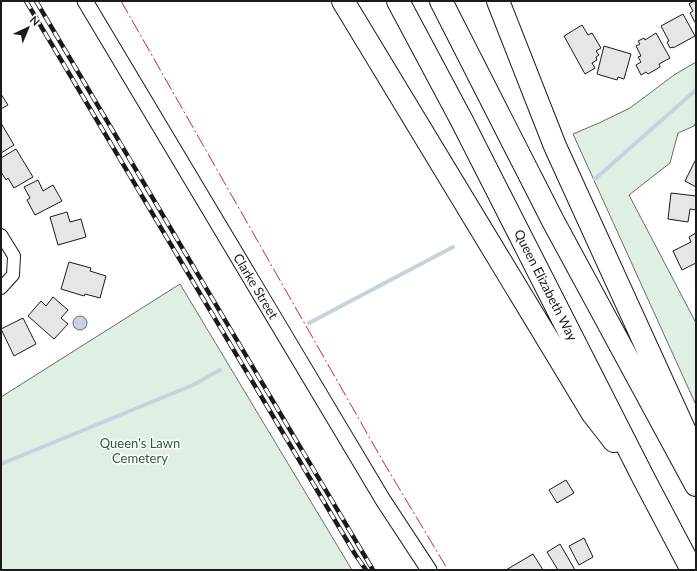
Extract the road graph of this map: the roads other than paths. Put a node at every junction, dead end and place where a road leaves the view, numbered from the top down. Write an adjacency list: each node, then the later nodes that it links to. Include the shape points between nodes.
1 (85, 1): 11 (street, Clarke Street, via 383,500)
2 (343, 1): 9 (highway, via 593,414)
3 (398, 1): 9 (highway, Queen Elizabeth Way, via 470,136)
4 (441, 1): 10 (highway, via 553,222)
5 (498, 1): 8 (highway, via 555,146 689,440)
6 (1, 235): 7 (street, via 14,256 13,275)
7 (1, 288)
8 (696, 467)
9 (644, 480): 12 (highway, Queen Elizabeth Way)
10 (696, 485)
11 (429, 570)
12 (692, 570)

